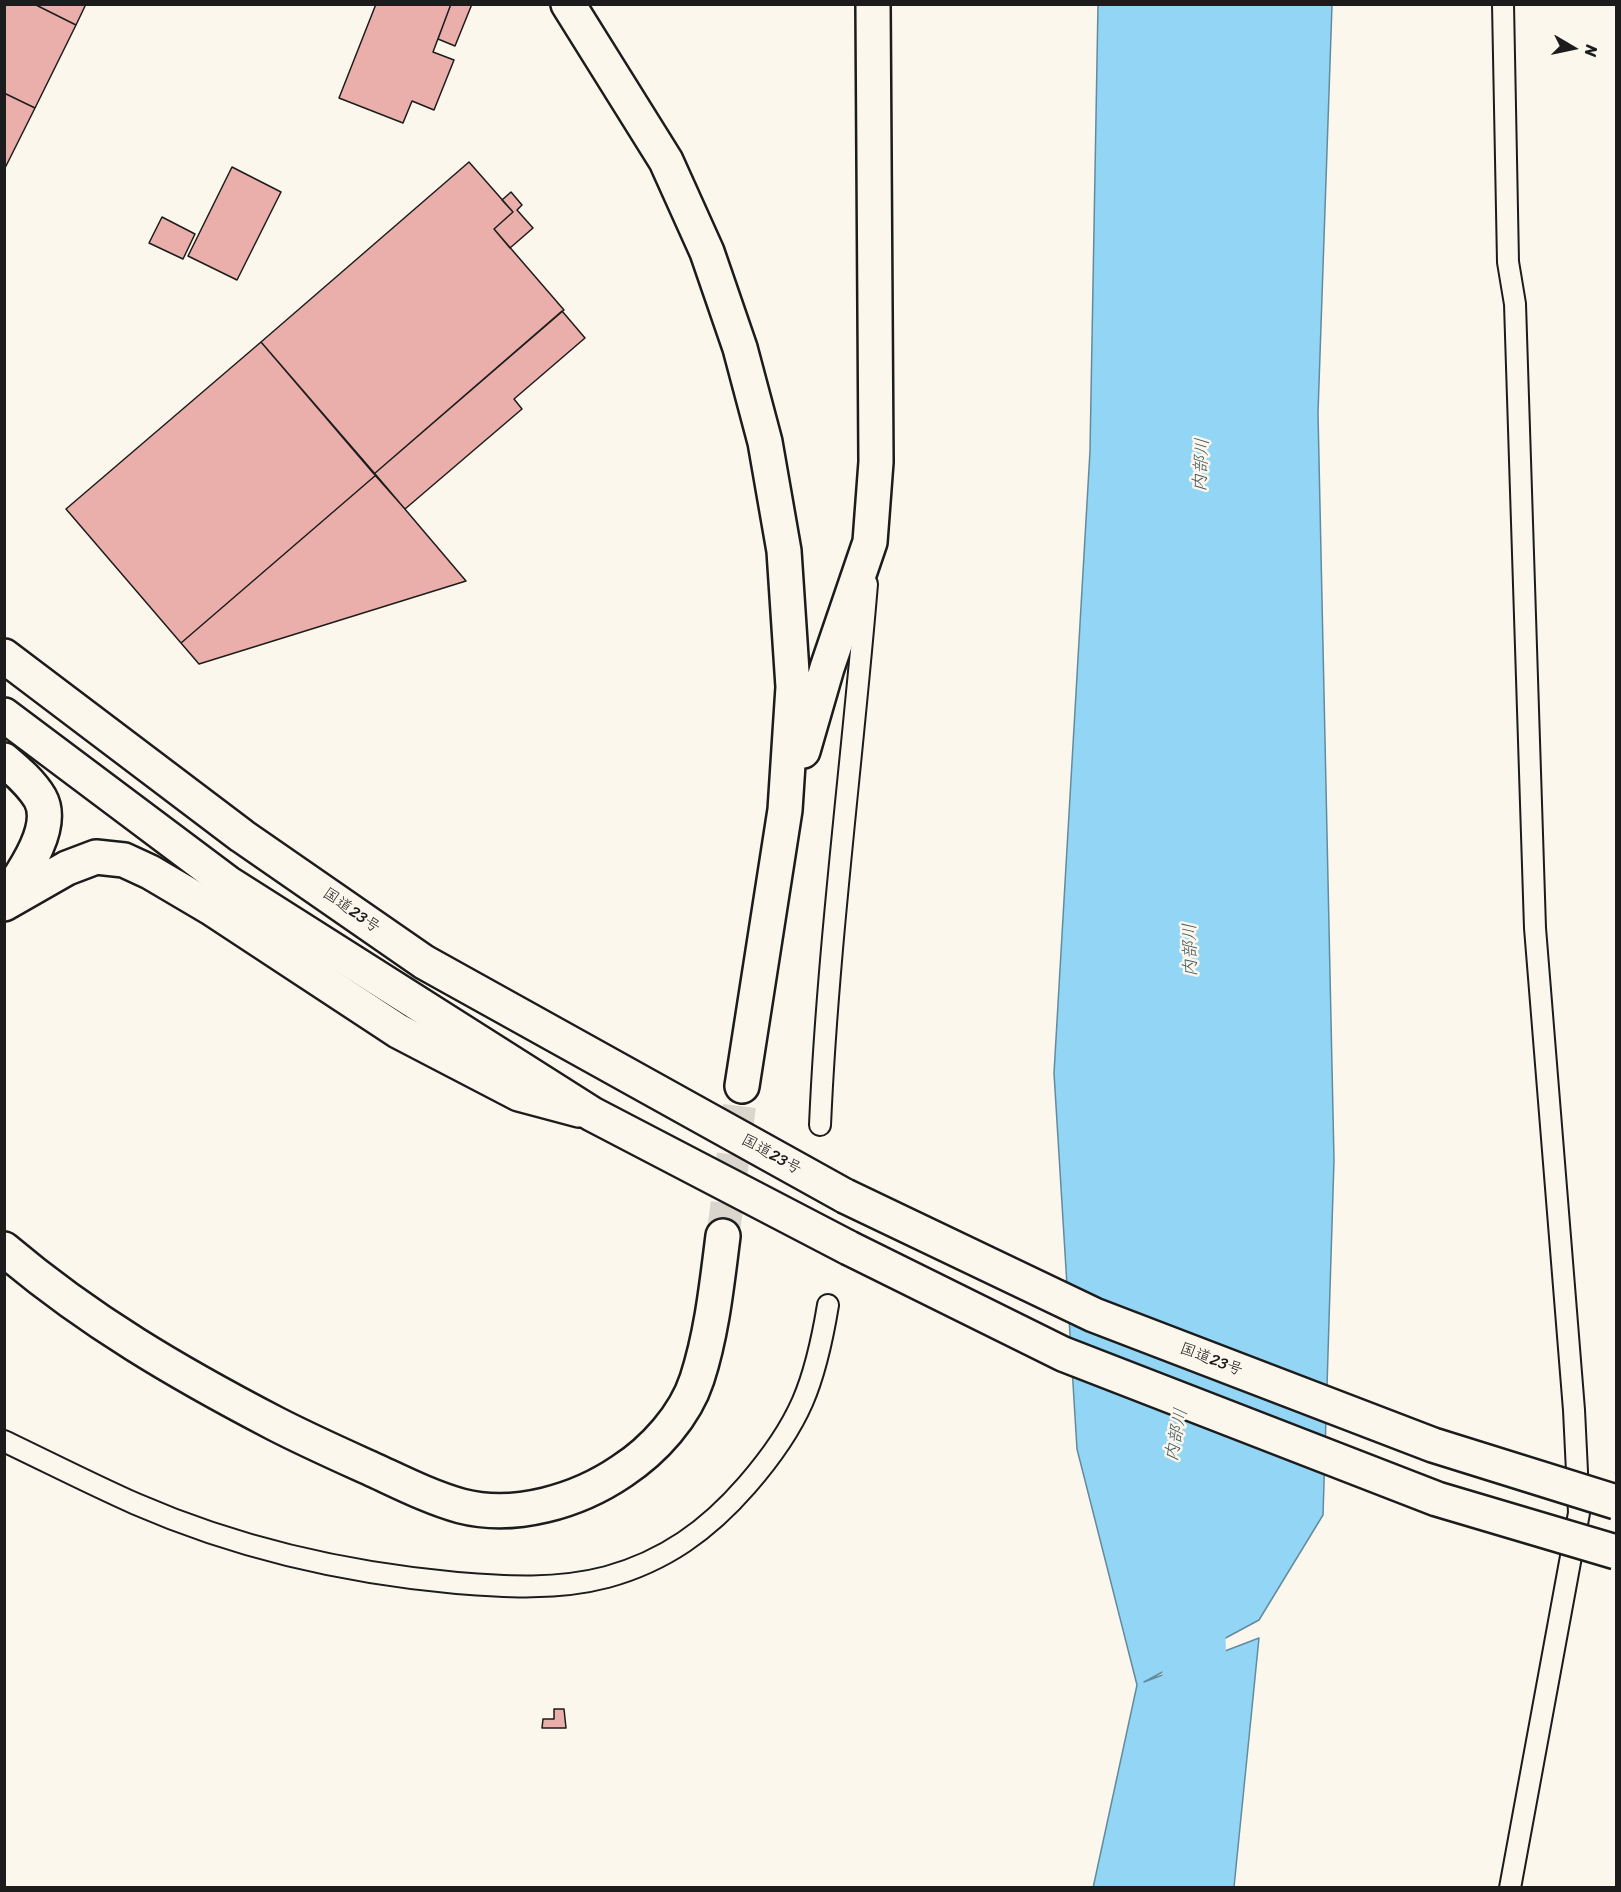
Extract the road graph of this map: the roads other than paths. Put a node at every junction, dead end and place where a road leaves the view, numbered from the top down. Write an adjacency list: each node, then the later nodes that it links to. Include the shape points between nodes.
1 (568, 4): 8 (main road, via 666,161 707,252 765,442 784,551 793,687)
2 (873, 4): 4 (main road, via 876,462)
3 (1503, 4): 19 (lane, via 1508,262 1515,304 1535,928 1579,1513)
4 (870, 542): 8 (main road); 12 (lane, via 825,1019)
5 (4, 656): 17 (main road, 国道23号, bridge, via 242,836 424,962 845,1196 1094,1315 1432,1445)
6 (4, 715): 11 (main road, via 228,883)
7 (4, 760): 9 (main road, via 41,800 44,822 35,852)
8 (785, 810): 10 (main road)
9 (4, 903): 11 (main road, via 67,868 96,857 124,860 211,908 398,1031 519,1094)
10 (742, 1086)
11 (592, 1114): 18 (main road, bridge, via 1063,1354 1437,1499)
12 (820, 1125)
13 (723, 1236): 14 (main road, via 710,1330 697,1381 672,1425 642,1458 605,1482 551,1503 518,1510 464,1506 435,1497 302,1438 176,1371 38,1277)
14 (4, 1249)
15 (828, 1305): 16 (lane, via 815,1373 788,1433 709,1526 674,1549 607,1577 566,1585 427,1580 348,1569 299,1557 242,1542 137,1504)
16 (4, 1441)
17 (1617, 1502)
18 (1617, 1552)
19 (1510, 1887)

